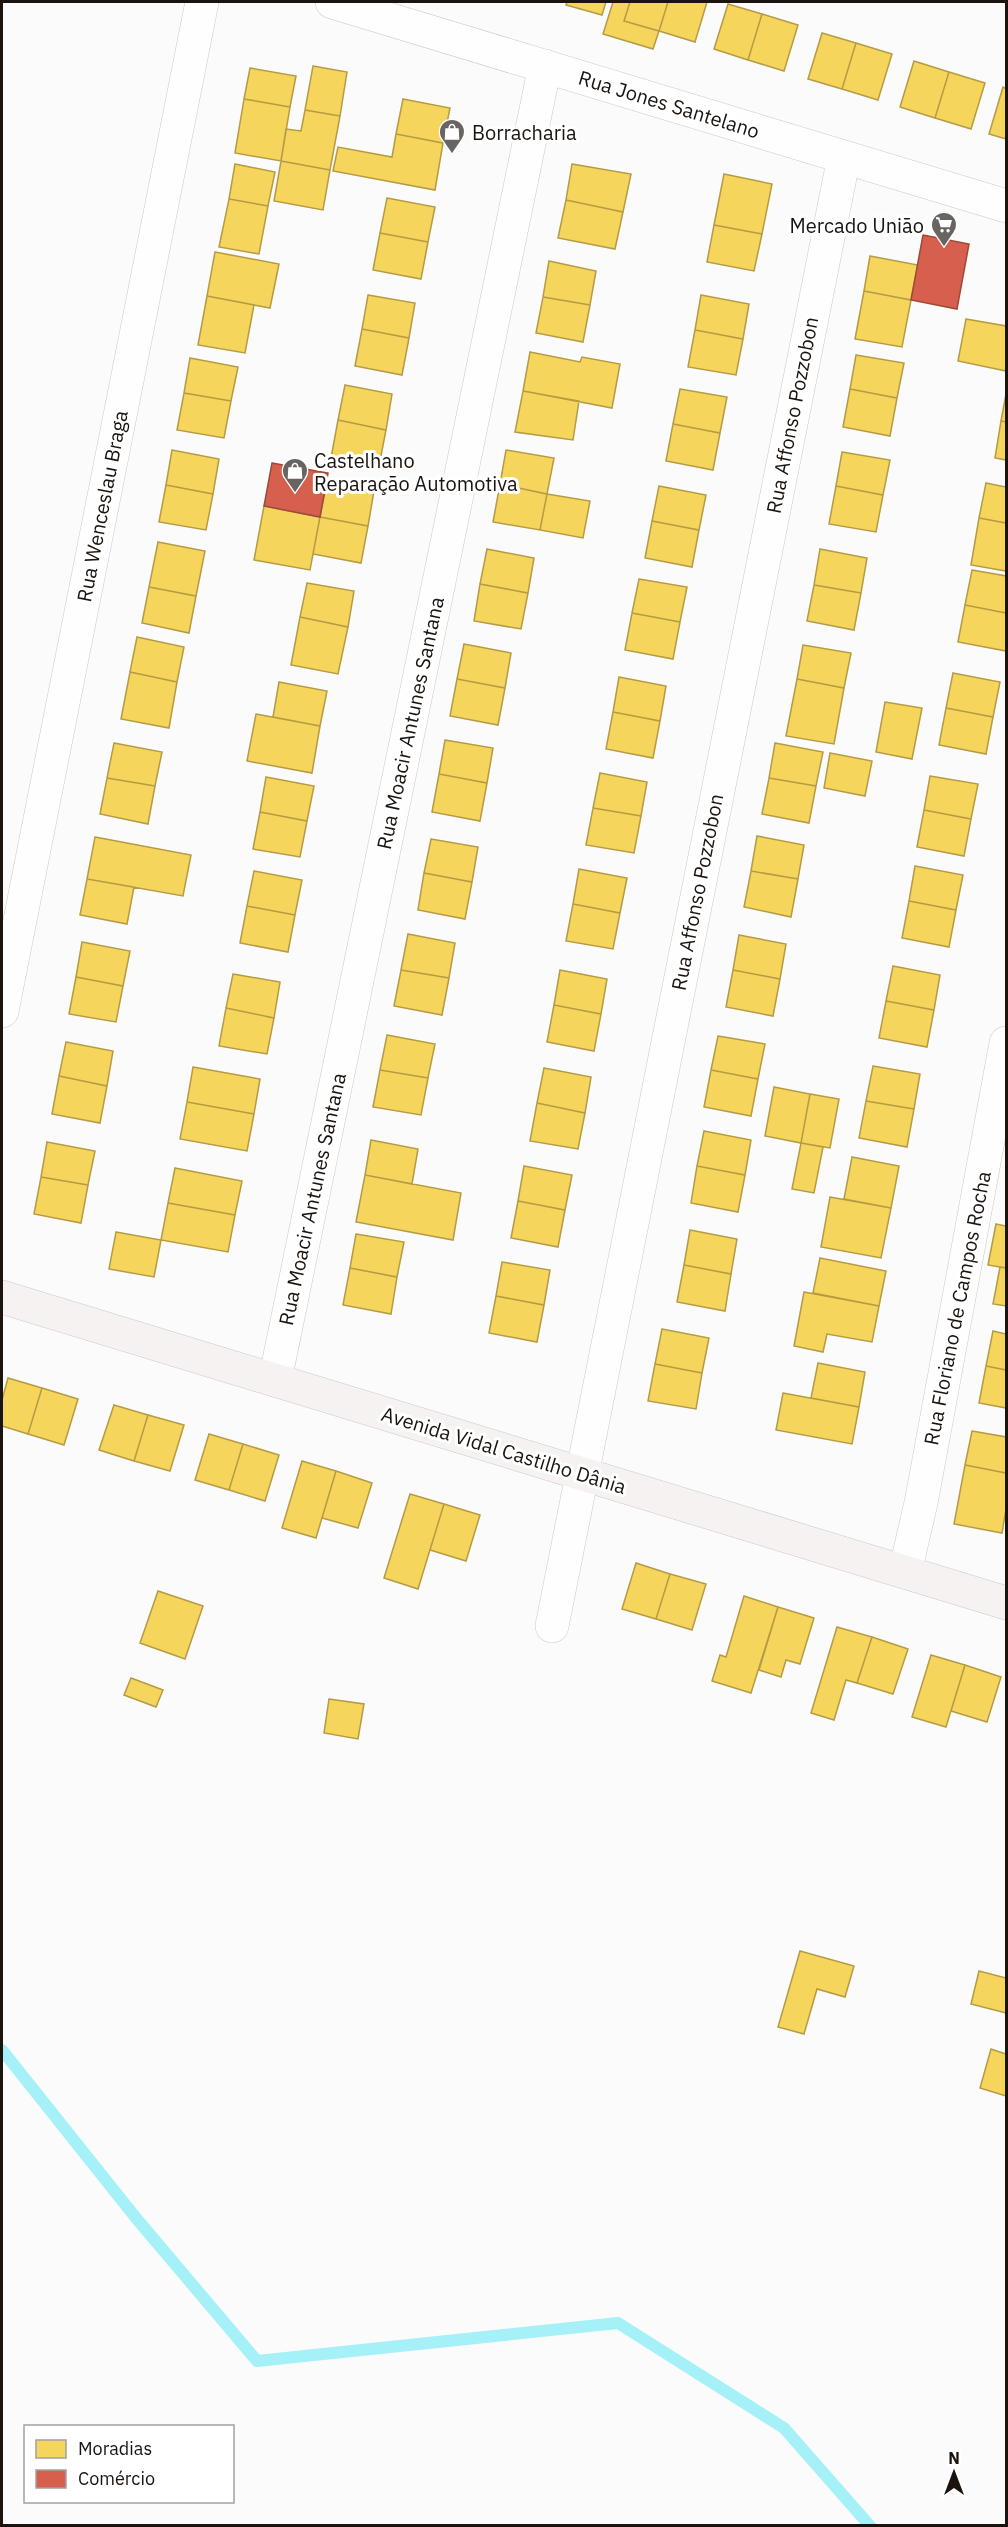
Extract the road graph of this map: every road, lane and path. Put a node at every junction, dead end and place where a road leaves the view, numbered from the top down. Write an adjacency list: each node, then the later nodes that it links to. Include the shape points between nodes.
1 (202, 2): 6 (street, Rua Wenceslau Braga)
2 (332, 2): 3 (street, Rua Jones Santelano)
3 (545, 66): 4 (street, Rua Jones Santelano); 9 (street, Rua Moacir Antunes Santana)
4 (844, 157): 5 (street, Rua Jones Santelano); 10 (street, Rua Affonso Pozzobon)
5 (1006, 206)
6 (2, 1011)
7 (1006, 1043): 11 (street, Rua Floriano de Campos Rocha)
8 (2, 1297): 9 (street, Avenida Vidal Castilho Dânia)
9 (275, 1380): 10 (street, Avenida Vidal Castilho Dânia)
10 (582, 1474): 11 (street, Avenida Vidal Castilho Dânia); 13 (street, Rua Affonso Pozzobon)
11 (905, 1572): 12 (street, Avenida Vidal Castilho Dânia)
12 (1006, 1603)
13 (552, 1626)

